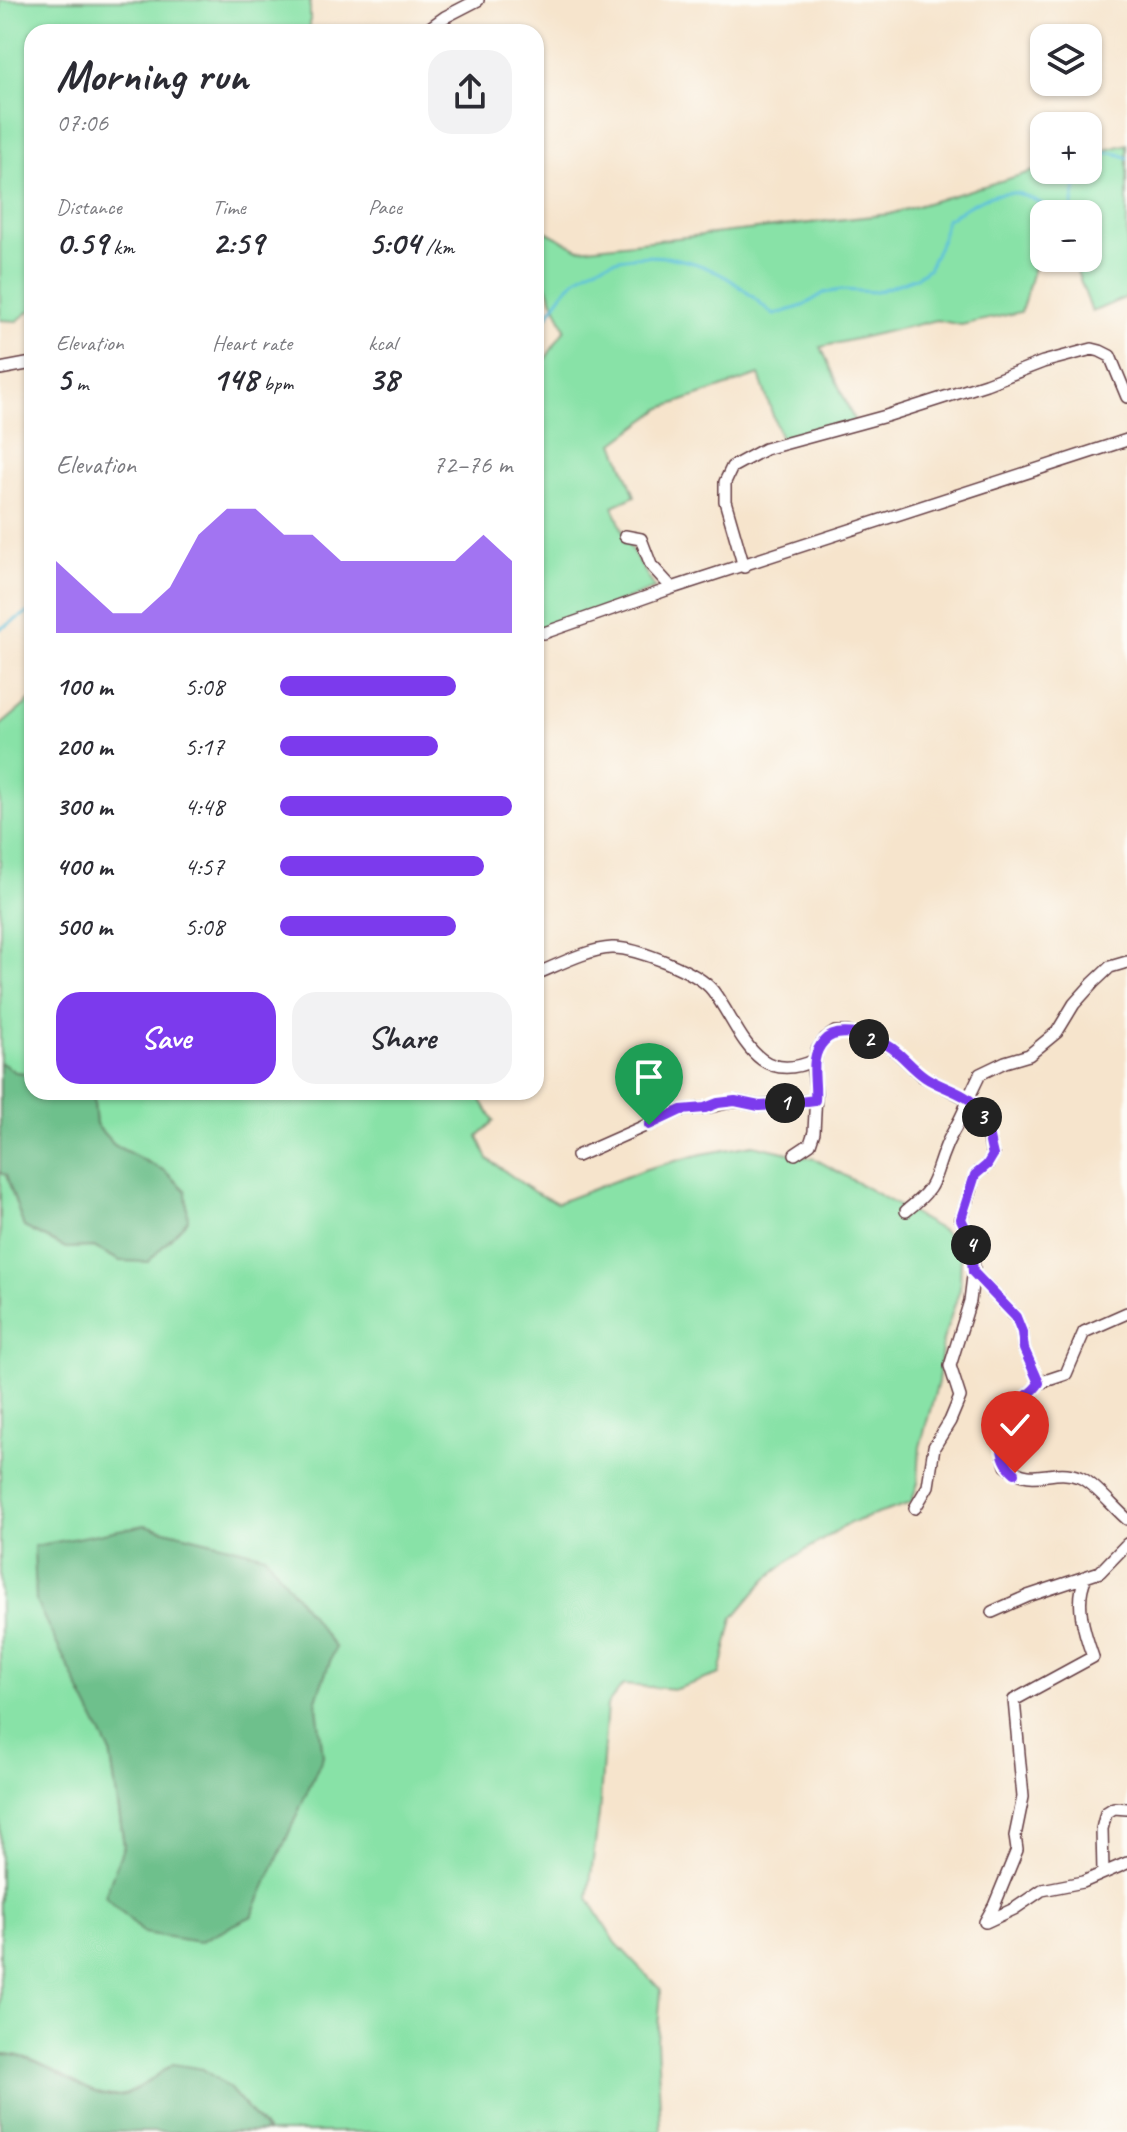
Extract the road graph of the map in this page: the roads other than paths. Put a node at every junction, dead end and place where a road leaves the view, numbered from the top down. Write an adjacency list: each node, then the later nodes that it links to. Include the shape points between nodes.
1 (478, 0): 2 (street)
2 (435, 24)
3 (24, 364): 4 (street)
4 (0, 369)
5 (1127, 397): 8 (street, via 1110,356 1092,349 765,449 732,467 725,482 725,501)
6 (1127, 440): 8 (street)
7 (625, 536): 9 (street, via 641,539 651,565)
8 (744, 567): 9 (street)
9 (672, 588): 10 (street)
10 (544, 633)
11 (1127, 962): 14 (street, via 1110,967 1093,983 1057,1032 1029,1055 980,1074)
12 (544, 970): 13 (street, via 612,948 673,964 699,976 713,991 760,1059 787,1069)
13 (815, 1060): 14 (street, via 825,1039 848,1032 891,1047 922,1076); 15 (street)
14 (968, 1099): 18 (street, via 936,1180); 19 (street, via 979,1109 993,1155 975,1175 961,1219 970,1238)
15 (815, 1100): 16 (street, via 810,1144); 17 (street, via 759,1106 735,1101 681,1110)
16 (795, 1154)
17 (577, 1156)
18 (906, 1211)
19 (973, 1272): 21 (street, via 1016,1317); 22 (street, via 950,1366 960,1397 934,1447 928,1486)
20 (1127, 1313): 21 (street, via 1084,1332 1066,1374)
21 (1039, 1383): 23 (street, via 1006,1419 1006,1466 1034,1478 1081,1477)
22 (915, 1508)
23 (1127, 1519)
24 (1127, 1544): 25 (street, via 1100,1572)
25 (1086, 1577): 26 (street); 29 (street, via 1078,1592 1093,1657 1014,1700 1023,1797 1017,1850 985,1922 1042,1890)
26 (992, 1612)
27 (1127, 1809): 29 (street, via 1106,1813)
28 (1127, 1863): 29 (street)
29 (1103, 1872)

